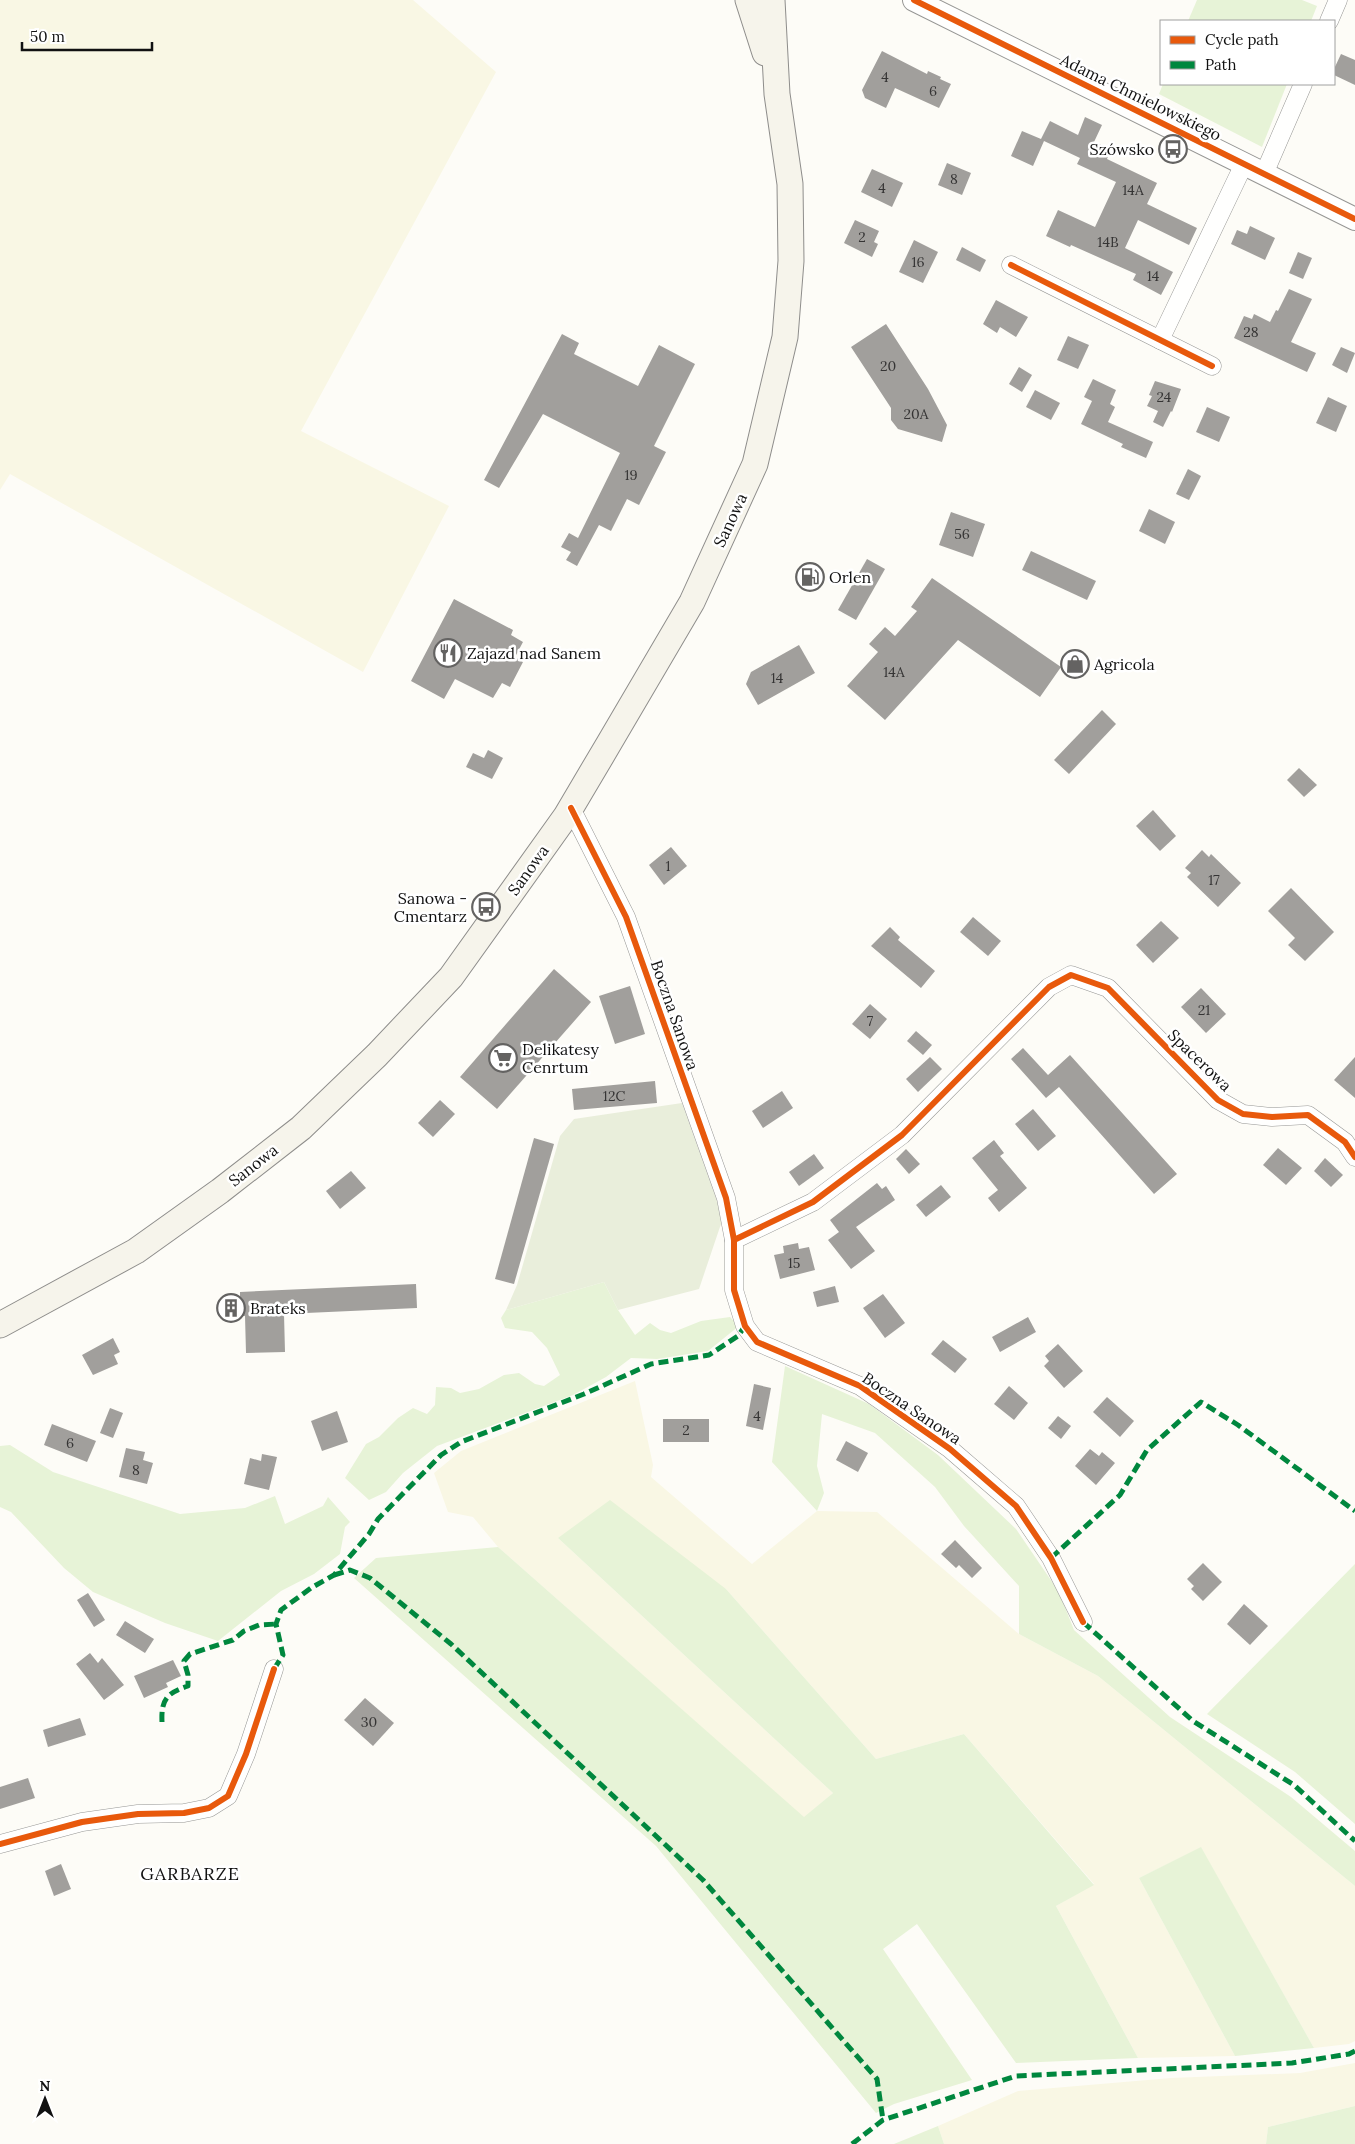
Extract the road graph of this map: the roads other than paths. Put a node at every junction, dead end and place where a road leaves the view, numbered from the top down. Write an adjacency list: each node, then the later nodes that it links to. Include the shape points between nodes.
1 (748, 0): 9 (main road)
2 (772, 0): 9 (main road)
3 (914, 0): 10 (street, Adama Chmielowskiego)
4 (1338, 0): 7 (street)
5 (1350, 0): 6 (street)
6 (1355, 1)
7 (1329, 20)
8 (1303, 85): 11 (street)
9 (777, 94): 16 (main road, Sanowa, via 790,184 785,337 755,464 692,602)
10 (1244, 164): 11 (street, Adama Chmielowskiego); 14 (street)
11 (1264, 174): 12 (street, Adama Chmielowskiego)
12 (1355, 219)
13 (1011, 265): 14 (street)
14 (1160, 340): 15 (street)
15 (1212, 366)
16 (571, 808): 18 (street, Boczna Sanowa, via 626,917 726,1198); 19 (main road, Sanowa, via 450,977 377,1055 301,1128 136,1251)
17 (1355, 1157): 18 (street, Spacerowa, via 1345,1142 1308,1115 1272,1117 1243,1114 1218,1100 1108,988 1071,975 1049,987 902,1135 812,1202)
18 (734, 1240): 20 (street, Boczna Sanowa, via 734,1290 745,1326 757,1342 860,1386 950,1449 1016,1506 1051,1558)
19 (0, 1325)
20 (1083, 1622)
21 (274, 1669): 22 (street, via 246,1754 228,1796 209,1808 82,1822)
22 (0, 1844)

